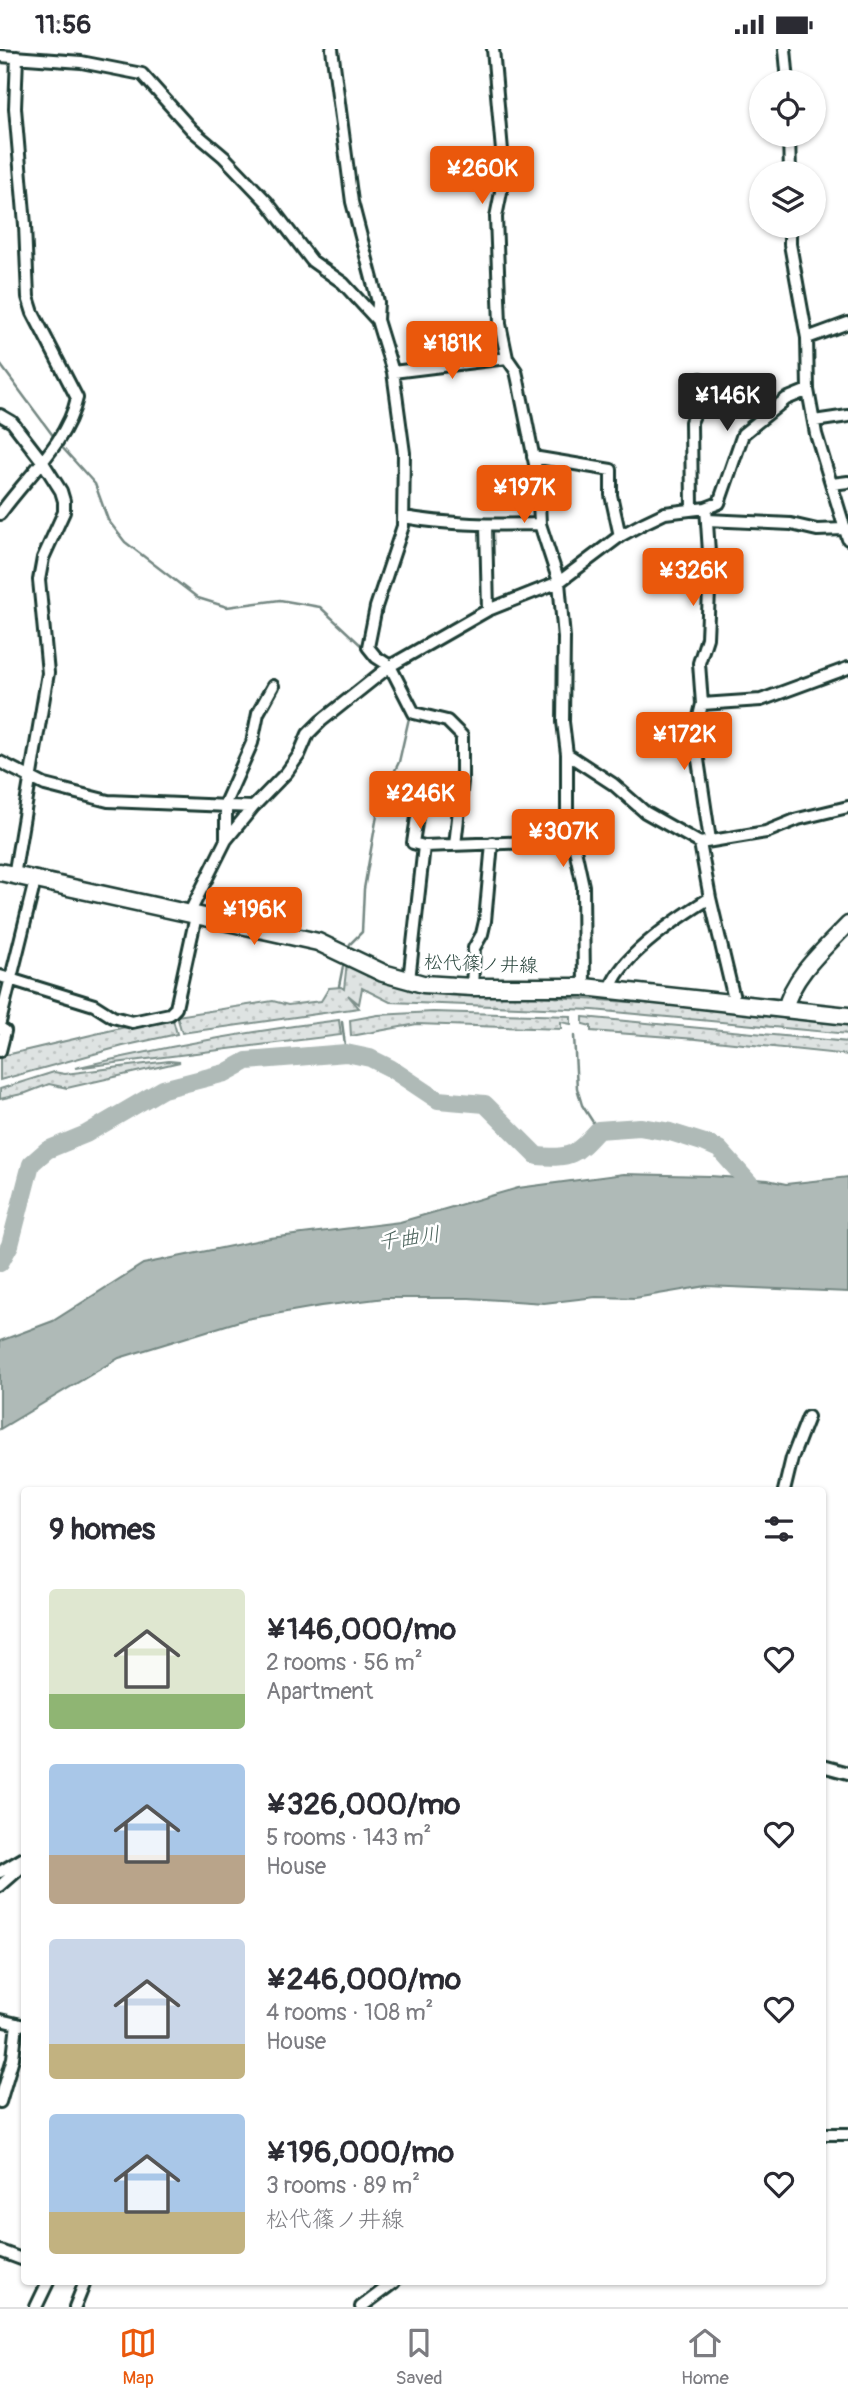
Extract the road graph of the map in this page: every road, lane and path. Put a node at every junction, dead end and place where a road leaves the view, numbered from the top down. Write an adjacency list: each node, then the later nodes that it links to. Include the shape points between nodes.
1 (83, 49): 7 (street)
2 (332, 49): 10 (street, via 352,202 378,302)
3 (493, 49): 13 (street, via 503,162 496,249 500,324)
4 (785, 49): 8 (street)
5 (0, 57): 6 (street)
6 (17, 57): 7 (street); 21 (street, via 15,108 28,297 77,397 57,442)
7 (81, 62): 10 (street, via 142,74 267,202 312,261 343,283)
8 (787, 70)
9 (790, 238): 12 (street)
10 (377, 320): 14 (street)
11 (848, 323): 12 (street)
12 (807, 338): 16 (street)
13 (508, 358): 14 (street); 20 (street, via 516,371)
14 (393, 372): 27 (street, via 404,453)
15 (701, 379): 25 (street, via 691,422)
16 (808, 390): 19 (street); 24 (street, via 786,399 743,433 719,503)
17 (0, 415): 21 (street, via 12,422)
18 (848, 416): 19 (street)
19 (814, 421): 23 (street)
20 (533, 457): 29 (street); 32 (street, via 611,470)
21 (42, 461): 26 (street); 41 (street, via 61,491 64,512 43,558 39,580 48,673)
22 (848, 482): 23 (street)
23 (832, 484): 31 (street)
24 (706, 508): 25 (street); 28 (street)
25 (692, 509): 32 (street, via 665,513)
26 (0, 514)
27 (404, 517): 30 (street); 35 (street, via 368,647)
28 (707, 520): 31 (street, via 791,523); 38 (street, via 710,567 707,638 699,663)
29 (540, 524): 30 (street); 33 (street)
30 (486, 525): 34 (street)
31 (846, 534)
32 (620, 535): 33 (street)
33 (559, 582): 34 (street); 39 (street)
34 (488, 610): 35 (street)
35 (390, 666): 44 (street, via 308,734 287,772); 49 (street, via 414,713 447,721 462,736)
36 (848, 668): 38 (street, via 761,700)
37 (273, 686): 43 (street, via 258,713 252,743)
38 (702, 704): 47 (street, via 696,729)
39 (567, 754): 47 (street, via 613,784 645,813); 50 (street, via 567,812)
40 (0, 762): 41 (street)
41 (32, 777): 43 (street, via 45,785 108,801); 52 (street)
42 (420, 798): 51 (street, via 413,843)
43 (225, 806): 44 (street); 46 (street)
44 (253, 807): 46 (street)
45 (848, 807): 47 (street, via 766,832)
46 (226, 840): 55 (street)
47 (705, 842): 54 (street)
48 (492, 843): 49 (street); 50 (street); 60 (street, via 485,921 474,948)
49 (455, 845): 51 (street)
50 (574, 845): 61 (street, via 583,885)
51 (424, 846): 59 (street)
52 (7, 874): 53 (main road, 松代篠ノ井線)
53 (36, 881): 55 (main road, 松代篠ノ井線); 58 (street)
54 (710, 898): 62 (street, via 646,943 612,981); 63 (street)
55 (192, 915): 58 (street, via 176,1008 170,1014 132,1022); 59 (main road, 松代篠ノ井線, via 318,942)
56 (848, 924): 64 (street, via 803,974 788,995)
57 (0, 976): 58 (street)
58 (12, 979): 66 (street)
59 (409, 981): 60 (main road, 松代篠ノ井線)
60 (472, 987): 61 (main road, 松代篠ノ井線)
61 (584, 987): 62 (main road, 松代篠ノ井線)
62 (610, 990): 63 (main road, 松代篠ノ井線)
63 (735, 1003): 64 (main road, 松代篠ノ井線)
64 (785, 1010): 65 (main road, 松代篠ノ井線)
65 (848, 1016)
66 (0, 1022)
67 (0, 1028): 68 (street, via 5,1031)
68 (0, 1051)
69 (808, 1417): 70 (street)
70 (785, 1487)
71 (826, 1767): 72 (street)
72 (848, 1773)
73 (21, 1860): 75 (street)
74 (21, 1868): 76 (street)
75 (0, 1871)
76 (0, 1886)
77 (0, 2020): 78 (street)
78 (21, 2025): 79 (street)
79 (13, 2058): 80 (street); 81 (street)
80 (0, 2064)
81 (0, 2102)
82 (826, 2134): 83 (street)
83 (848, 2134)
84 (0, 2251): 85 (street)
85 (21, 2259)
86 (47, 2285): 89 (street)
87 (84, 2285): 90 (street)
88 (390, 2285): 91 (street)
89 (36, 2307)
90 (75, 2307)
91 (361, 2307)

